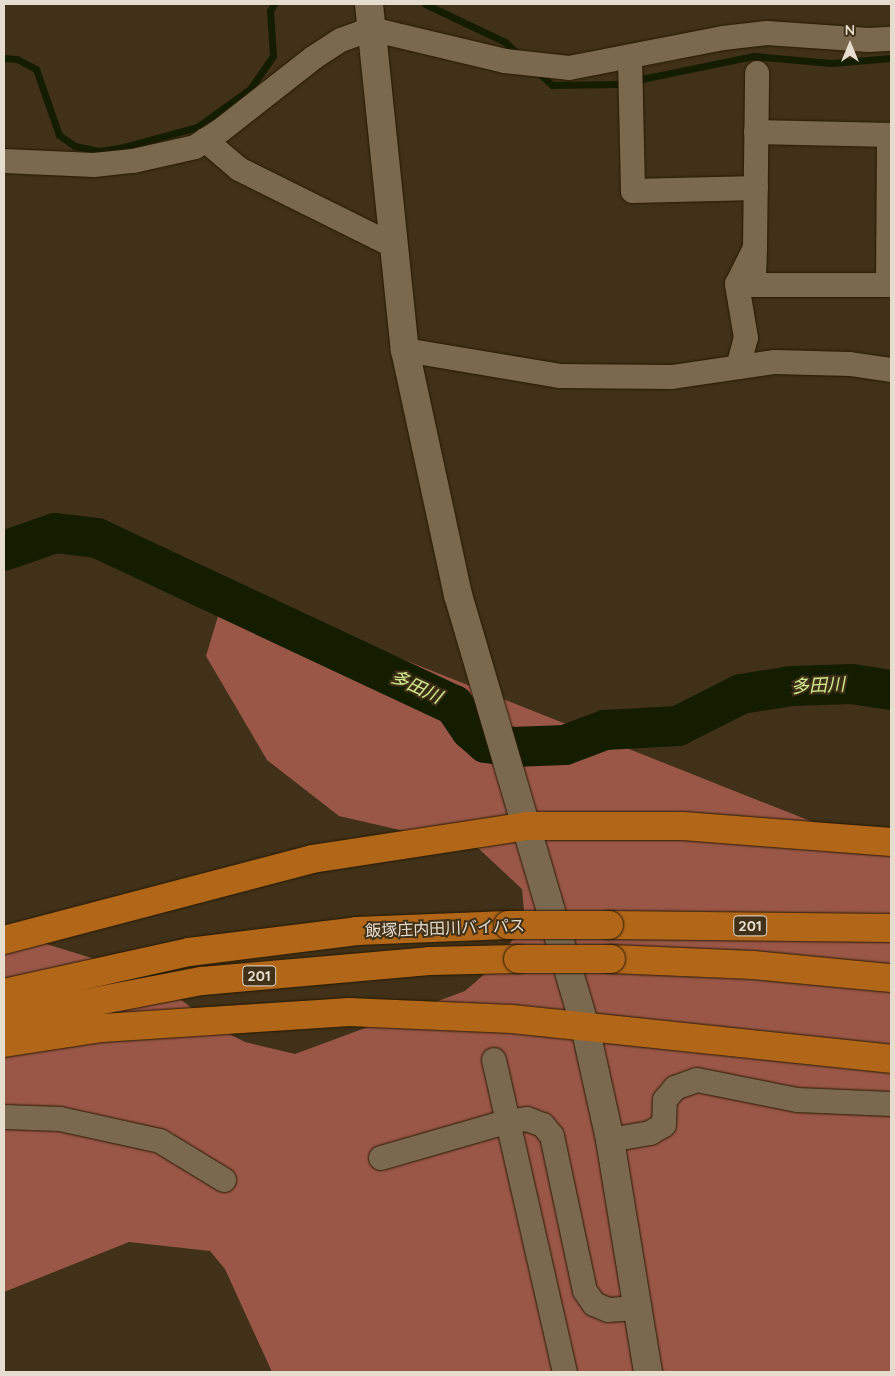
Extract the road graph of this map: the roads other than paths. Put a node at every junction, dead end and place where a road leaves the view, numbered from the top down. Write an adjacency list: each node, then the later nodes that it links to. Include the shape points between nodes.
1 (370, 16): 3 (street, via 505,60 569,68); 7 (street, via 356,32 313,58); 10 (street)
2 (891, 39): 3 (street, via 767,33 723,38)
3 (630, 58): 9 (street, via 633,191)
4 (757, 73): 5 (street)
5 (756, 132): 6 (street); 9 (street)
6 (890, 135): 11 (street, via 888,285 754,285)
7 (206, 140): 8 (street, via 195,147 133,161 94,165); 10 (street, via 239,169)
8 (4, 161)
9 (756, 188): 11 (street)
10 (394, 246): 12 (street)
11 (755, 248): 13 (street, via 737,284 746,338)
12 (405, 350): 13 (street, via 561,376 672,378); 15 (street, via 458,595)
13 (738, 368): 14 (street, via 784,362 850,364)
14 (891, 370)
15 (527, 826): 16 (highway, via 684,826); 18 (highway, via 312,859); 22 (street)
16 (891, 842)
17 (891, 928): 20 (highway, 飯塚庄内田川バイパス / 201, bridge, via 508,925 357,931 189,952)
18 (4, 940)
19 (891, 978): 21 (highway, 飯塚庄内田川バイパス / 201, bridge, via 753,965 611,959 429,961 202,981)
20 (4, 994)
21 (4, 1019)
22 (585, 1027): 23 (highway, via 512,1019 349,1012 102,1028); 24 (highway); 29 (street)
23 (4, 1043)
24 (891, 1059)
25 (494, 1060): 28 (street)
26 (891, 1104): 29 (street, via 797,1100 697,1080 675,1088 665,1100 664,1125 650,1133)
27 (4, 1118): 31 (street, via 60,1119 160,1141)
28 (506, 1122): 30 (street); 32 (street, via 526,1119 543,1125 552,1136 585,1291 594,1304 608,1310); 33 (street)
29 (610, 1140): 32 (street)
30 (381, 1158)
31 (224, 1180)
32 (636, 1308): 34 (street)
33 (565, 1372)
34 (648, 1372)

